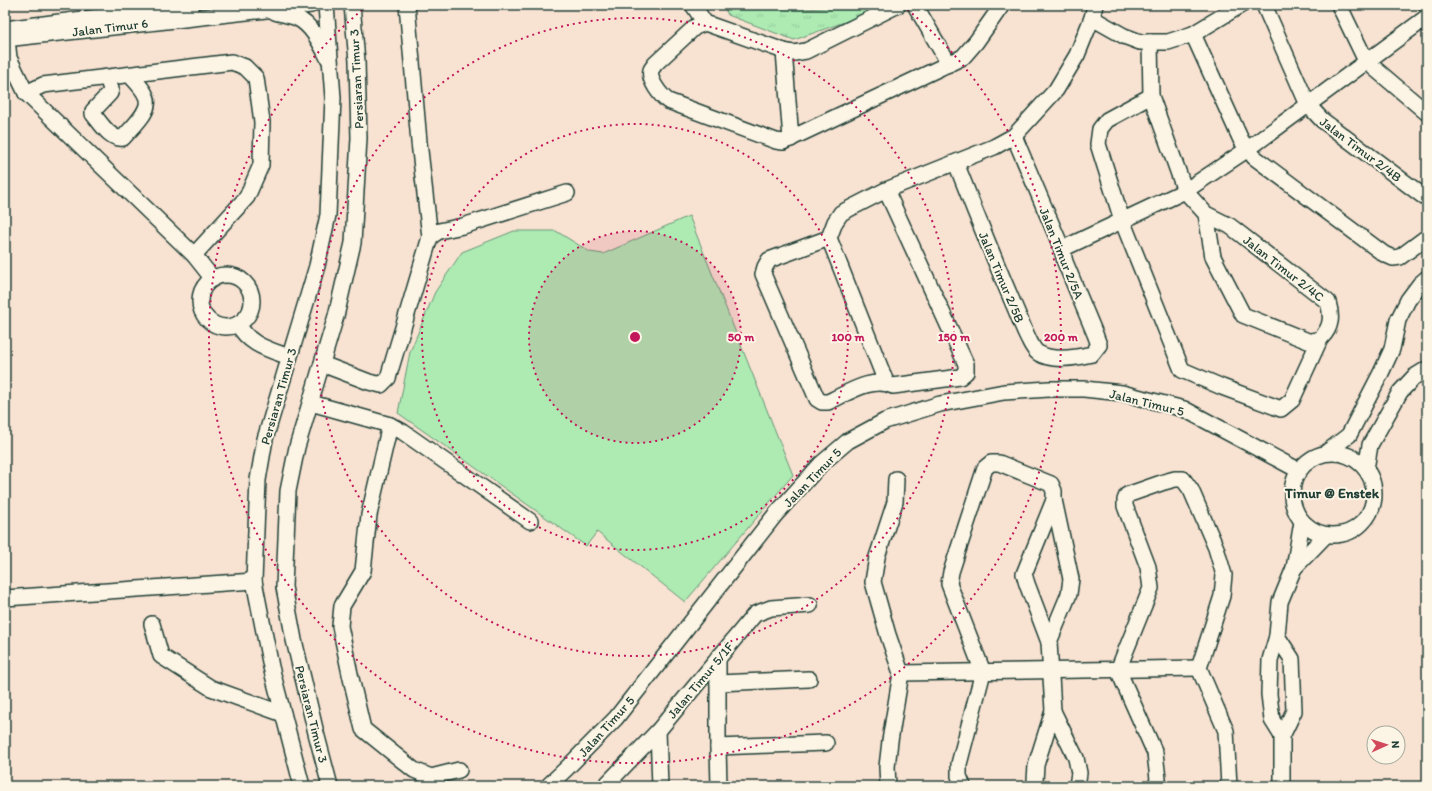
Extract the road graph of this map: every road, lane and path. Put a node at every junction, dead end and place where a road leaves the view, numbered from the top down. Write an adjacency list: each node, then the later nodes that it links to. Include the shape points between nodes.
1 (192, 5): 18 (street, Jalan Timur 6)
2 (311, 5): 13 (street, Jalan Timur 6)
3 (326, 5): 22 (street, Persiaran Timur 3)
4 (352, 5): 51 (street, Persiaran Timur 3, via 359,138 353,243)
5 (407, 5): 40 (street)
6 (693, 5): 16 (street)
7 (898, 5): 20 (street, via 806,50 794,53)
8 (915, 5): 23 (street)
9 (1002, 5): 23 (street, via 969,52 963,58)
10 (1241, 5): 17 (street)
11 (1264, 5): 28 (street, Jalan Timur 2/4B)
12 (1339, 5): 21 (street)
13 (262, 10): 18 (street, Jalan Timur 6); 22 (street, via 296,17 303,22 318,39)
14 (1093, 12): 19 (street, via 1124,36 1140,42); 30 (street, via 1076,55 1056,90)
15 (1427, 17): 21 (street)
16 (705, 23): 20 (street); 31 (street, via 695,27 651,70 651,77 659,93 668,101 776,141)
17 (1193, 34): 19 (street, via 1168,42); 32 (street, via 1241,140)
18 (6, 36): 26 (street, via 9,58)
19 (1150, 42): 27 (street, Jalan Timur 2/4C)
20 (784, 51): 31 (street)
21 (1366, 61): 28 (street); 29 (street)
22 (330, 62): 49 (street, Persiaran Timur 3, via 333,98 328,216 317,266)
23 (949, 64): 31 (street)
24 (130, 75): 25 (street); 25 (street, via 146,95 148,104 123,138 118,139 113,137 93,114 110,93); 44 (street, via 232,62 245,67 256,78 262,122 261,165 248,197)
25 (107, 78): 26 (street, via 43,85)
26 (26, 93): 44 (street)
27 (1151, 96): 35 (street, Jalan Timur 2/4C); 39 (street, via 1108,120 1100,129 1098,144)
28 (1308, 105): 32 (street); 37 (street, Jalan Timur 2/4B, via 1322,120)
29 (1427, 113)
30 (1014, 136): 33 (street); 43 (street, Jalan Timur 2/5A)
31 (791, 139)
32 (1248, 149): 35 (street); 41 (street, via 1254,157 1392,258 1400,256)
33 (956, 163): 34 (street); 50 (street, Jalan Timur 2/5B, via 993,258 1036,352 1049,358)
34 (886, 190): 42 (street, via 841,212); 53 (street, via 966,364 966,372 960,377 893,386)
35 (1185, 191): 38 (street, Jalan Timur 2/4C); 39 (street)
36 (567, 193): 40 (street, via 463,226 439,231)
37 (1427, 199)
38 (1206, 214): 48 (street, Jalan Timur 2/4C, via 1230,226 1328,302 1332,314 1329,326); 48 (street, via 1213,257 1243,315 1308,342)
39 (1122, 220): 43 (street); 48 (street, Jalan Timur 2/4C, via 1182,370 1281,409 1292,400)
40 (430, 237): 51 (street, via 388,378 381,385)
41 (1427, 237)
42 (829, 238): 53 (street); 53 (street, via 769,260 763,274 817,399 828,402 869,383)
43 (1062, 249): 50 (street, Jalan Timur 2/5A, via 1099,345 1092,354)
44 (194, 255): 46 (street)
45 (1427, 278): 56 (street, via 1408,300 1398,320 1392,349 1349,435)
46 (213, 279): 47 (street, via 206,284 202,292 202,309 206,317 221,326 230,327); 47 (street, via 223,275 233,276 242,280 249,288 252,298 251,309 246,318)
47 (238, 324): 49 (street, via 244,334 259,346)
48 (1320, 338)
49 (289, 358): 65 (street, Persiaran Timur 3, via 265,439 258,480)
50 (1076, 358)
51 (322, 364): 54 (street, Persiaran Timur 3)
52 (1427, 369): 57 (street, via 1414,377 1400,392 1370,445)
53 (886, 382)
54 (311, 402): 55 (street); 87 (street, Persiaran Timur 3, via 297,447 288,491 284,586 294,640)
55 (390, 425): 61 (street); 85 (street, via 369,515 363,570 342,606 340,626 348,667 363,729 414,770 431,777)
56 (1327, 452): 57 (street, via 1339,452 1349,456 1359,461); 58 (street, via 1316,455)
57 (1366, 469): 63 (street, via 1372,482 1374,496 1371,510 1364,521 1353,530 1340,535)
58 (1298, 470): 62 (street, via 1292,483 1291,497 1294,510); 88 (street, Jalan Timur 5, via 1184,409 1122,393 1084,389 1004,392 940,404 885,421 848,441 821,464 775,515 616,718)
59 (896, 479): 76 (street, via 894,502 877,557 873,582)
60 (1054, 500): 70 (street, via 1071,579 1069,594); 70 (street, via 1024,574); 75 (street, via 1051,484 999,463 991,463 985,468 950,572 949,584)
61 (530, 521)
62 (1302, 522): 63 (street); 64 (street)
63 (1326, 535): 64 (street)
64 (1294, 568): 69 (street, via 1280,602)
65 (254, 580): 66 (street); 80 (street, Persiaran Timur 3)
66 (5, 598)
67 (810, 604): 71 (street, Jalan Timur 5/1F, via 771,608 755,614)
68 (152, 624): 80 (street, via 161,656 211,688)
69 (1278, 636): 82 (street, via 1270,660 1269,694 1272,720); 82 (street, via 1292,659 1294,711)
70 (1049, 642): 73 (street)
71 (718, 657): 78 (street); 81 (street, Jalan Timur 5/1F)
72 (1199, 668): 74 (street); 74 (street, via 1222,596 1224,574 1216,548 1191,490 1183,479 1175,479 1127,495 1125,500 1148,567 1151,588); 97 (street, via 1226,731)
73 (1050, 670): 74 (street); 75 (street); 79 (street)
74 (1118, 670): 96 (street, via 1155,753 1158,779)
75 (983, 672): 76 (street); 93 (street, via 959,764 959,776)
76 (901, 673): 92 (street, via 887,767)
77 (809, 679): 78 (street)
78 (718, 683): 84 (street)
79 (1053, 711): 94 (street, via 1036,765); 95 (street, via 1076,758)
80 (283, 714): 86 (street, Persiaran Timur 3)
81 (658, 731): 89 (street, Jalan Timur 5/1F); 90 (street)
82 (1282, 736): 98 (street)
83 (826, 743): 84 (street)
84 (718, 747): 91 (street)
85 (459, 770)
86 (302, 786)
87 (330, 786)
88 (548, 786)
89 (605, 786)
90 (660, 786)
91 (719, 786)
92 (888, 786)
93 (963, 786)
94 (1036, 786)
95 (1077, 786)
96 (1156, 786)
97 (1229, 786)
98 (1282, 786)

